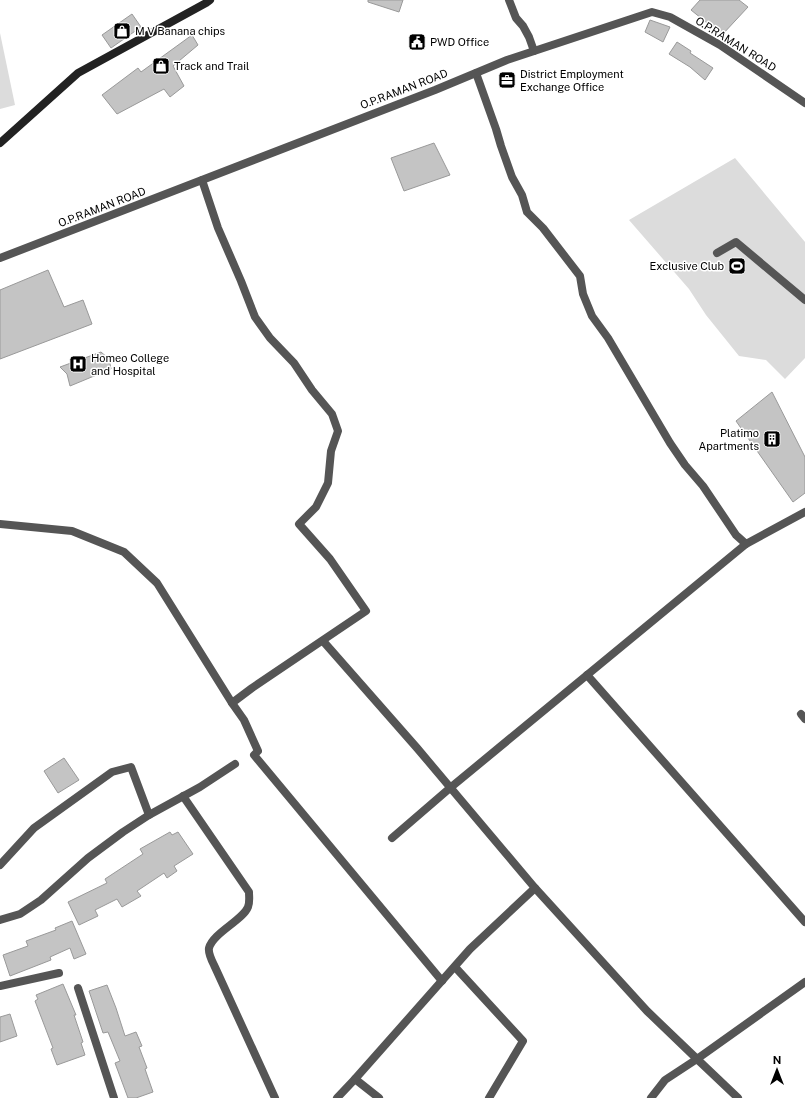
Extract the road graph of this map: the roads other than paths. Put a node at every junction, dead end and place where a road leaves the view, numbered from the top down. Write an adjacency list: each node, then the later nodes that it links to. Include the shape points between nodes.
1 (509, 0): 3 (street)
2 (207, 1): 6 (main road, via 78,73)
3 (534, 51): 4 (street, O.P.RAMAN ROAD); 5 (street, O.P.RAMAN ROAD, via 652,12 670,17 720,45)
4 (476, 73): 7 (street, O.P.RAMAN ROAD); 13 (street, via 512,177 522,195 527,212 543,228 580,276 583,294 592,316 608,338 670,443 736,535)
5 (805, 103)
6 (0, 143)
7 (202, 180): 9 (street, O.P.RAMAN ROAD); 14 (street, via 218,228 255,317 332,414 338,431 332,451 328,483 316,507 299,524 330,559 366,611)
8 (717, 253): 10 (street, via 736,242)
9 (0, 258)
10 (805, 300)
11 (805, 512): 13 (street)
12 (0, 524): 16 (street, via 72,531 124,552 157,583)
13 (746, 544): 15 (street)
14 (323, 641): 16 (street); 18 (street)
15 (587, 675): 18 (street); 25 (street)
16 (232, 704): 28 (street, via 244,720 258,751 254,755)
17 (235, 764): 19 (street)
18 (450, 788): 21 (street); 23 (street)
19 (183, 796): 20 (street); 35 (street, via 249,892 248,909 216,938 209,948 210,956)
20 (150, 815): 22 (street, via 131,767 112,772 34,828); 24 (street, via 88,858 41,900 20,914)
21 (392, 838)
22 (0, 865)
23 (534, 888): 26 (street); 32 (street, via 647,1011)
24 (0, 920)
25 (805, 922)
26 (454, 967): 28 (street); 38 (street, via 524,1040)
27 (59, 973): 30 (street)
28 (442, 981): 33 (street)
29 (805, 982): 32 (street)
30 (0, 986)
31 (78, 988): 34 (street)
32 (697, 1059): 39 (street, via 665,1080); 40 (street)
33 (355, 1079): 36 (street); 37 (street)
34 (114, 1098)
35 (275, 1098)
36 (337, 1098)
37 (379, 1098)
38 (489, 1098)
39 (651, 1098)
40 (738, 1098)

